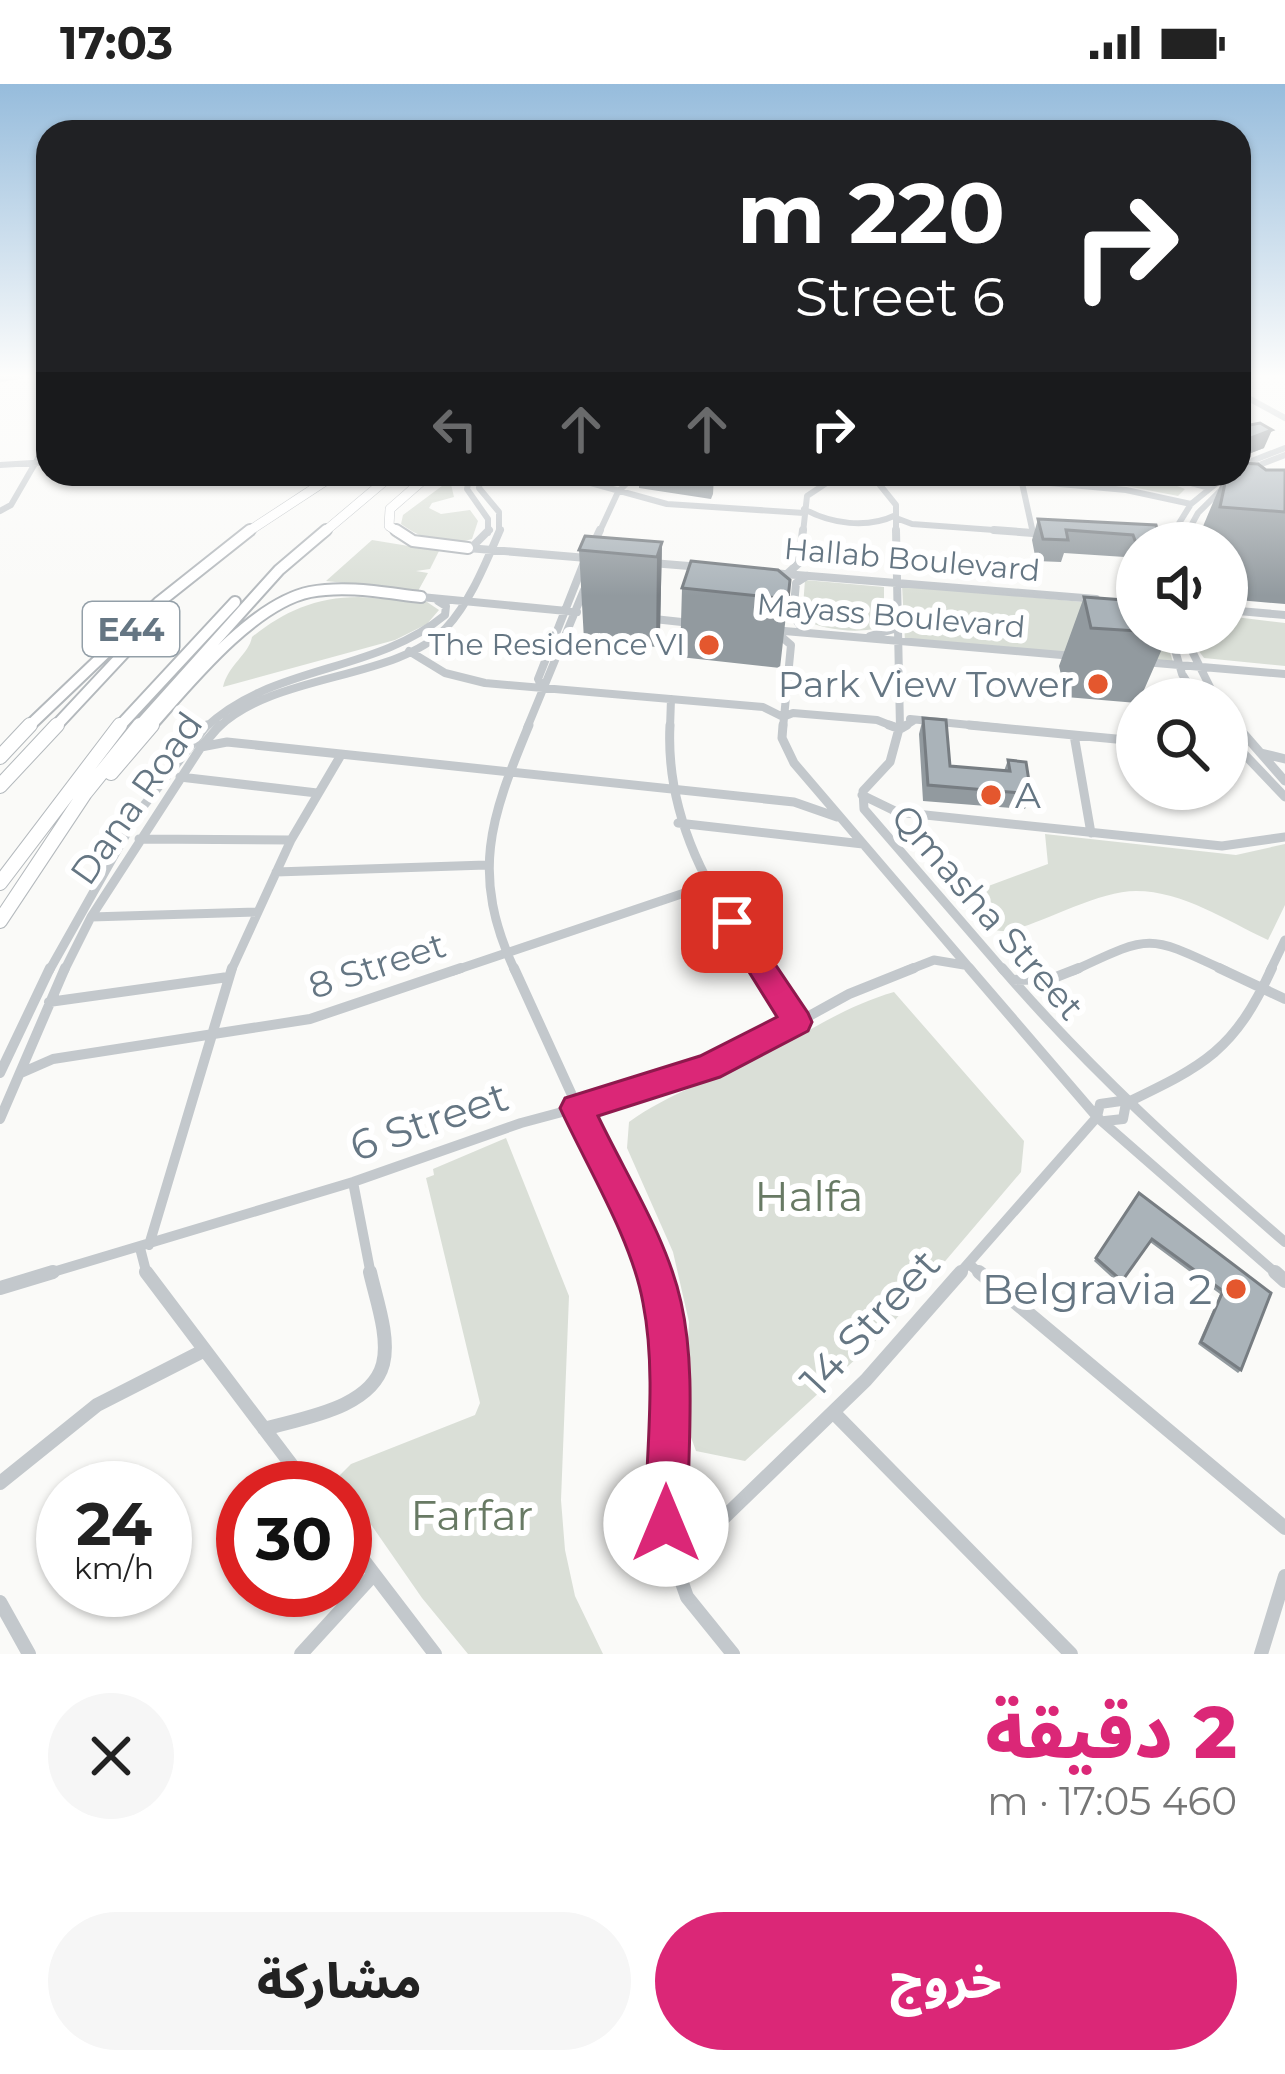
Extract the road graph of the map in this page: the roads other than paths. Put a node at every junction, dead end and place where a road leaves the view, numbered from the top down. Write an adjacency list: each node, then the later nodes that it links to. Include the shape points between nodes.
1 (1285, 452): 4 (street)
2 (36, 460): 3 (street)
3 (34, 463): 5 (street); 28 (street)
4 (1251, 464): 6 (street, via 1265,477)
5 (0, 465)
6 (1251, 470)
7 (303, 486): 34 (highway)
8 (319, 486): 34 (highway, E44)
9 (380, 486): 24 (highway)
10 (416, 486): 38 (highway, via 390,509 389,526 413,542)
11 (468, 486): 38 (street, via 491,530)
12 (481, 486): 39 (street, via 502,520)
13 (600, 486): 23 (street)
14 (623, 486): 23 (street)
15 (819, 486): 30 (street, via 809,492)
16 (878, 486): 31 (street, Qmasha Street, via 893,499)
17 (1023, 486): 35 (street)
18 (1067, 486): 26 (street)
19 (1189, 486): 22 (street); 25 (street)
20 (1213, 486): 22 (street)
21 (1222, 486): 33 (street)
22 (1210, 488): 25 (street)
23 (618, 491): 30 (street, via 682,506); 37 (street)
24 (374, 492): 107 (highway, via 235,614); 117 (highway, via 299,544 183,654 86,764)
25 (1201, 494): 27 (street)
26 (1173, 503): 27 (street); 29 (street)
27 (1191, 504): 29 (street)
28 (0, 511)
29 (1185, 512): 32 (street)
30 (804, 515): 31 (street); 47 (street, via 798,566)
31 (896, 520): 35 (street); 51 (street, Qmasha Street)
32 (1179, 522)
33 (1193, 522)
34 (251, 530): 41 (highway, E44)
35 (1033, 533): 36 (street)
36 (1052, 535)
37 (598, 538): 40 (street); 42 (street)
38 (468, 548): 39 (street); 49 (street, via 481,556)
39 (493, 550): 40 (street); 49 (street, Dana Road)
40 (586, 557): 42 (street); 56 (street)
41 (214, 559): 91 (highway, E44); 99 (highway)
42 (598, 559): 56 (street)
43 (633, 561): 44 (street)
44 (690, 566): 45 (street); 50 (street)
45 (713, 568)
46 (760, 572): 47 (street, Hallab Boulevard)
47 (787, 574): 48 (street, Hallab Boulevard)
48 (807, 576): 51 (street, Hallab Boulevard); 64 (street, via 796,583 792,620)
49 (479, 577): 53 (street, Dana Road)
50 (687, 578)
51 (899, 583): 54 (street, Hallab Boulevard); 61 (street, Qmasha Street)
52 (421, 597): 53 (street); 107 (highway, via 320,590 275,607); 140 (street, Dana Road, via 448,610 420,635 246,696 194,736 83,906)
53 (465, 601): 56 (street); 67 (street, Dana Road, via 445,629)
54 (1116, 601)
55 (681, 606): 59 (street)
56 (570, 611): 57 (street); 77 (street)
57 (594, 614)
58 (632, 617): 59 (street)
59 (678, 622): 60 (street)
60 (699, 623)
61 (901, 627): 65 (street); 66 (street, Qmasha Street)
62 (752, 628): 63 (street, Mayass Boulevard)
63 (771, 630): 64 (street, Mayass Boulevard); 78 (street, Qmasha Street, via 791,645)
64 (807, 633): 65 (street, Mayass Boulevard)
65 (841, 637): 66 (street, Mayass Boulevard)
66 (902, 643): 70 (street, Mayass Boulevard); 82 (street, Qmasha Street)
67 (409, 650): 77 (street, via 460,677); 83 (street, Dana Road, via 267,695)
68 (1176, 654): 72 (street)
69 (1191, 654): 73 (street)
70 (1075, 656)
71 (1142, 662): 72 (street)
72 (1179, 665): 73 (street); 75 (street)
73 (1197, 667): 74 (street); 76 (street)
74 (1285, 674)
75 (1186, 678)
76 (1204, 678)
77 (541, 687): 79 (street); 95 (street)
78 (785, 697): 80 (street); 81 (street, Qmasha Street)
79 (671, 699): 80 (street); 100 (street)
80 (764, 707): 81 (street)
81 (783, 717): 82 (street); 98 (street, Qmasha Street, via 784,747)
82 (905, 722): 84 (street); 102 (street, Qmasha Street, via 894,756)
83 (215, 730): 87 (street); 88 (street, Dana Road)
84 (1073, 735): 85 (street); 109 (street)
85 (1116, 739)
86 (1248, 741): 89 (street)
87 (227, 742): 88 (street); 90 (street)
88 (201, 747): 96 (street, Dana Road)
89 (1256, 751): 92 (street); 94 (street)
90 (341, 755): 95 (street); 101 (street)
91 (0, 757)
92 (1285, 760): 94 (street)
93 (1250, 762): 103 (street)
94 (1275, 771): 97 (street)
95 (508, 772): 100 (street); 115 (street)
96 (180, 777): 101 (street); 111 (street, Dana Road)
97 (1285, 781)
98 (810, 783): 104 (street, via 808,795); 106 (street, Qmasha Street)
99 (0, 786)
100 (671, 790): 104 (street); 108 (street)
101 (317, 793): 113 (street)
102 (862, 795): 105 (street); 112 (street, Qmasha Street)
103 (1285, 797)
104 (794, 802): 106 (street)
105 (909, 814): 109 (street); 112 (street, via 890,826)
106 (842, 819): 114 (street, Qmasha Street)
107 (63, 824): 121 (highway)
108 (678, 824): 114 (street); 118 (street)
109 (1090, 833): 110 (street, via 1222,846)
110 (1285, 837)
111 (139, 839): 113 (street); 120 (street, Dana Road)
112 (890, 839): 128 (street, Qmasha Street)
113 (291, 840): 116 (street)
114 (863, 844): 122 (street, Qmasha Street)
115 (486, 865): 116 (street); 124 (street)
116 (276, 872): 119 (street)
117 (0, 883)
118 (708, 885): 124 (street, 8 Street); 134 (street)
119 (256, 911): 120 (street); 127 (street)
120 (91, 917): 132 (street, Dana Road)
121 (0, 921)
122 (942, 938): 125 (street); 126 (street, Qmasha Street)
123 (1285, 940): 130 (street)
124 (507, 953): 135 (street, 8 Street, via 310,1019); 143 (street)
125 (934, 960): 126 (street); 134 (street, 6 Street)
126 (964, 965): 138 (street, Qmasha Street)
127 (228, 977): 132 (street); 135 (street)
128 (1009, 979): 129 (street); 133 (street, Qmasha Street)
129 (1041, 983): 130 (street, via 1151,940); 133 (street)
130 (1261, 987): 131 (street); 142 (street, via 1243,1025 1214,1054)
131 (1285, 1000)
132 (48, 1002): 136 (street, Dana Road)
133 (1033, 1005): 142 (street, Qmasha Street)
134 (797, 1022): 143 (street, 6 Street, via 709,1067)
135 (213, 1034): 137 (street, 8 Street); 148 (street)
136 (33, 1045): 137 (street); 141 (street, Dana Road)
137 (53, 1059): 141 (street, 8 Street)
138 (1046, 1060): 139 (street); 144 (street, Qmasha Street)
139 (1032, 1068)
140 (0, 1073)
141 (21, 1073): 145 (street, Dana Road)
142 (1126, 1103): 144 (street, via 1104,1101); 144 (street, via 1119,1121); 147 (street, Qmasha Street)
143 (577, 1108): 146 (street, 6 Street); 158 (street, via 662,1301)
144 (1097, 1117): 149 (street, 14 Street); 150 (street, Qmasha Street)
145 (0, 1119)
146 (353, 1182): 148 (street, 6 Street); 154 (street, via 384,1369 366,1392)
147 (1285, 1242)
148 (144, 1247): 151 (street, 6 Street); 152 (street, via 146,1274)
149 (969, 1264): 153 (street, 14 Street); 157 (street)
150 (1285, 1281)
151 (0, 1288)
152 (203, 1351): 154 (street); 156 (street, via 97,1405)
153 (833, 1412): 158 (street, 14 Street, via 710,1531); 167 (street)
154 (263, 1429): 155 (street)
155 (288, 1461)
156 (0, 1483)
157 (1285, 1528)
158 (670, 1546): 163 (street, via 687,1597)
159 (372, 1571): 160 (street)
160 (374, 1574): 165 (street); 166 (street)
161 (1285, 1576): 168 (street)
162 (0, 1603): 164 (street)
163 (731, 1653)
164 (29, 1654)
165 (301, 1654)
166 (435, 1654)
167 (1071, 1654)
168 (1261, 1654)

